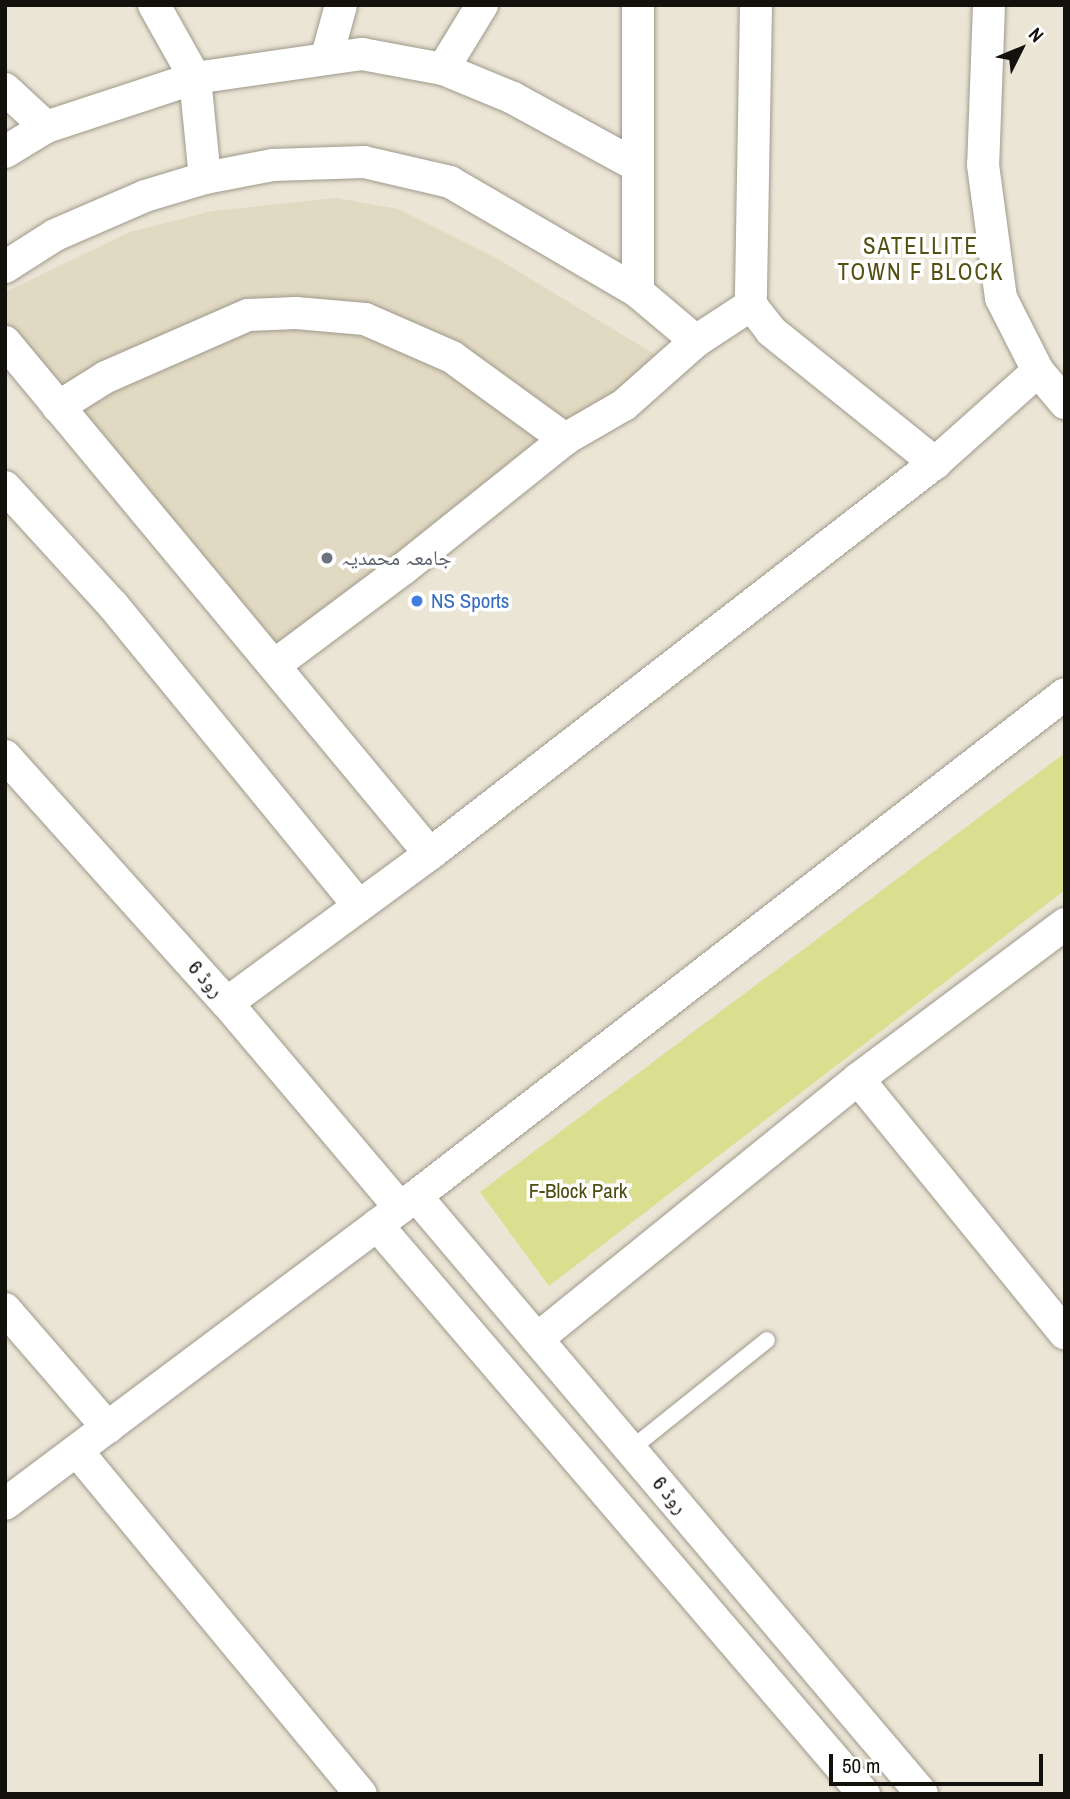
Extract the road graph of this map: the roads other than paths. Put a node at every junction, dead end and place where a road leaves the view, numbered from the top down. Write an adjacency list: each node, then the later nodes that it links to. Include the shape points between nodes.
1 (154, 5): 9 (street)
2 (341, 5): 7 (street)
3 (482, 5): 8 (street)
4 (638, 5): 13 (street)
5 (756, 5): 17 (street)
6 (989, 5): 20 (street, via 985,178 1001,298)
7 (327, 56): 8 (street, via 362,54); 9 (street)
8 (443, 69): 13 (street, via 513,98)
9 (195, 78): 11 (street); 14 (street)
10 (5, 89): 11 (street)
11 (46, 127): 12 (street)
12 (5, 152)
13 (636, 165): 16 (street)
14 (205, 178): 15 (street, via 145,196 55,235); 16 (street, via 273,165 364,162 450,182)
15 (5, 267)
16 (639, 292): 18 (street)
17 (751, 305): 18 (street); 24 (street, via 771,331)
18 (696, 341): 23 (street, via 624,405)
19 (5, 342): 22 (street)
20 (1038, 372): 21 (street); 24 (street)
21 (1065, 403)
22 (58, 407): 23 (street, via 106,377 248,315 296,313 365,319 452,357); 26 (street)
23 (565, 439): 26 (street)
24 (935, 463): 29 (street)
25 (5, 487): 30 (street, via 112,604)
26 (275, 664): 29 (street)
27 (1065, 694): 34 (street)
28 (5, 756): 32 (street, روڈ 6)
29 (430, 854): 30 (street)
30 (359, 906): 32 (street)
31 (1065, 924): 33 (street)
32 (227, 1003): 34 (street, روڈ 6)
33 (858, 1079): 36 (street); 37 (street)
34 (398, 1210): 37 (street, روڈ 6); 40 (street); 41 (street, روڈ 6)
35 (5, 1309): 40 (street)
36 (1065, 1334)
37 (537, 1339): 39 (street, روڈ 6)
38 (767, 1340): 42 (lane)
39 (597, 1409): 41 (street); 42 (street, روڈ 6)
40 (108, 1428): 43 (street)
41 (558, 1436): 46 (street, روڈ 6)
42 (631, 1449): 45 (street, روڈ 6)
43 (77, 1451): 44 (street); 47 (street)
44 (5, 1504)
45 (891, 1755): 46 (street); 48 (street, روڈ 6)
46 (858, 1786)
47 (361, 1794)
48 (922, 1794)

